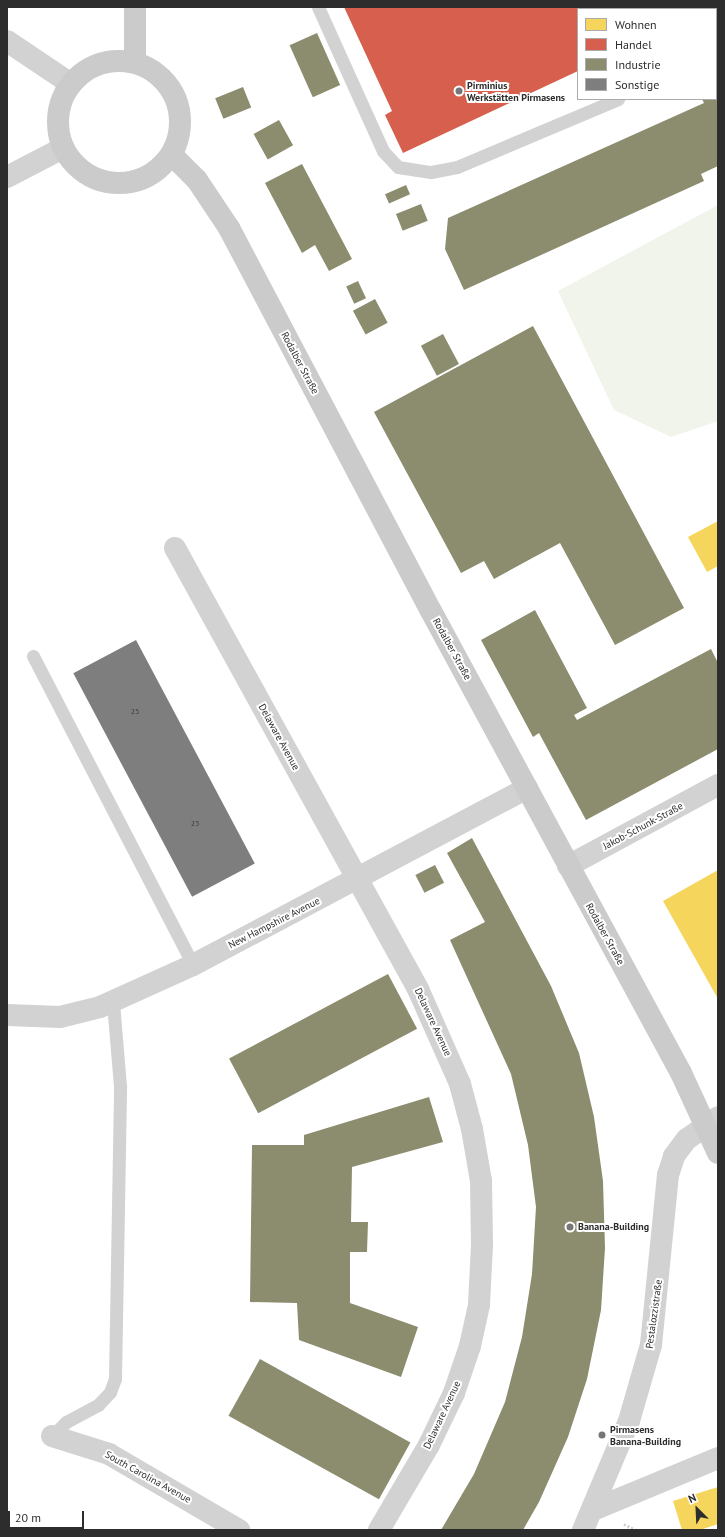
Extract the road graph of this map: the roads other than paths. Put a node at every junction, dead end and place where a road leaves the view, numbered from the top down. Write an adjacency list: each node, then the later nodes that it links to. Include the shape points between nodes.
1 (135, 7): 4 (main road)
2 (318, 7): 6 (lane, via 383,150 398,167 431,172 457,167)
3 (7, 41): 5 (street)
4 (135, 62): 5 (main road, via 100,63); 8 (main road, via 152,70 167,83 177,99 181,118 179,137)
5 (71, 84): 7 (main road, via 58,114)
6 (616, 100)
7 (63, 148): 8 (main road, via 88,175 106,182 125,184 159,169); 9 (street)
8 (172, 155): 13 (main road, Rodalber Straße, via 197,180 229,228)
9 (7, 177)
10 (175, 548): 15 (street, Delaware Avenue)
11 (33, 656): 16 (lane)
12 (718, 786): 14 (street, Jakob-Schunk-Straße)
13 (527, 788): 14 (main road, Rodalber Straße); 15 (street, New Hampshire Avenue)
14 (568, 866): 19 (main road, Rodalber Straße, via 682,1073)
15 (358, 879): 16 (street, New Hampshire Avenue); 25 (street, Delaware Avenue, via 443,1042 460,1084 481,1181 479,1305 470,1346 454,1393 429,1445)
16 (193, 965): 17 (street, New Hampshire Avenue)
17 (113, 1002): 18 (street, New Hampshire Avenue, via 60,1017); 21 (lane, via 120,1086 115,1379 110,1392 98,1405 66,1422)
18 (7, 1015)
19 (712, 1121): 20 (main road, Rodalber Straße); 23 (street, Pestalozzistraße, via 674,1156 668,1175 651,1345 629,1421)
20 (718, 1153)
21 (52, 1436): 24 (street, South Carolina Avenue, via 110,1454)
22 (718, 1458): 23 (street)
23 (595, 1509): 26 (street, Pestalozzistraße)
24 (239, 1530)
25 (379, 1530)
26 (583, 1530)

